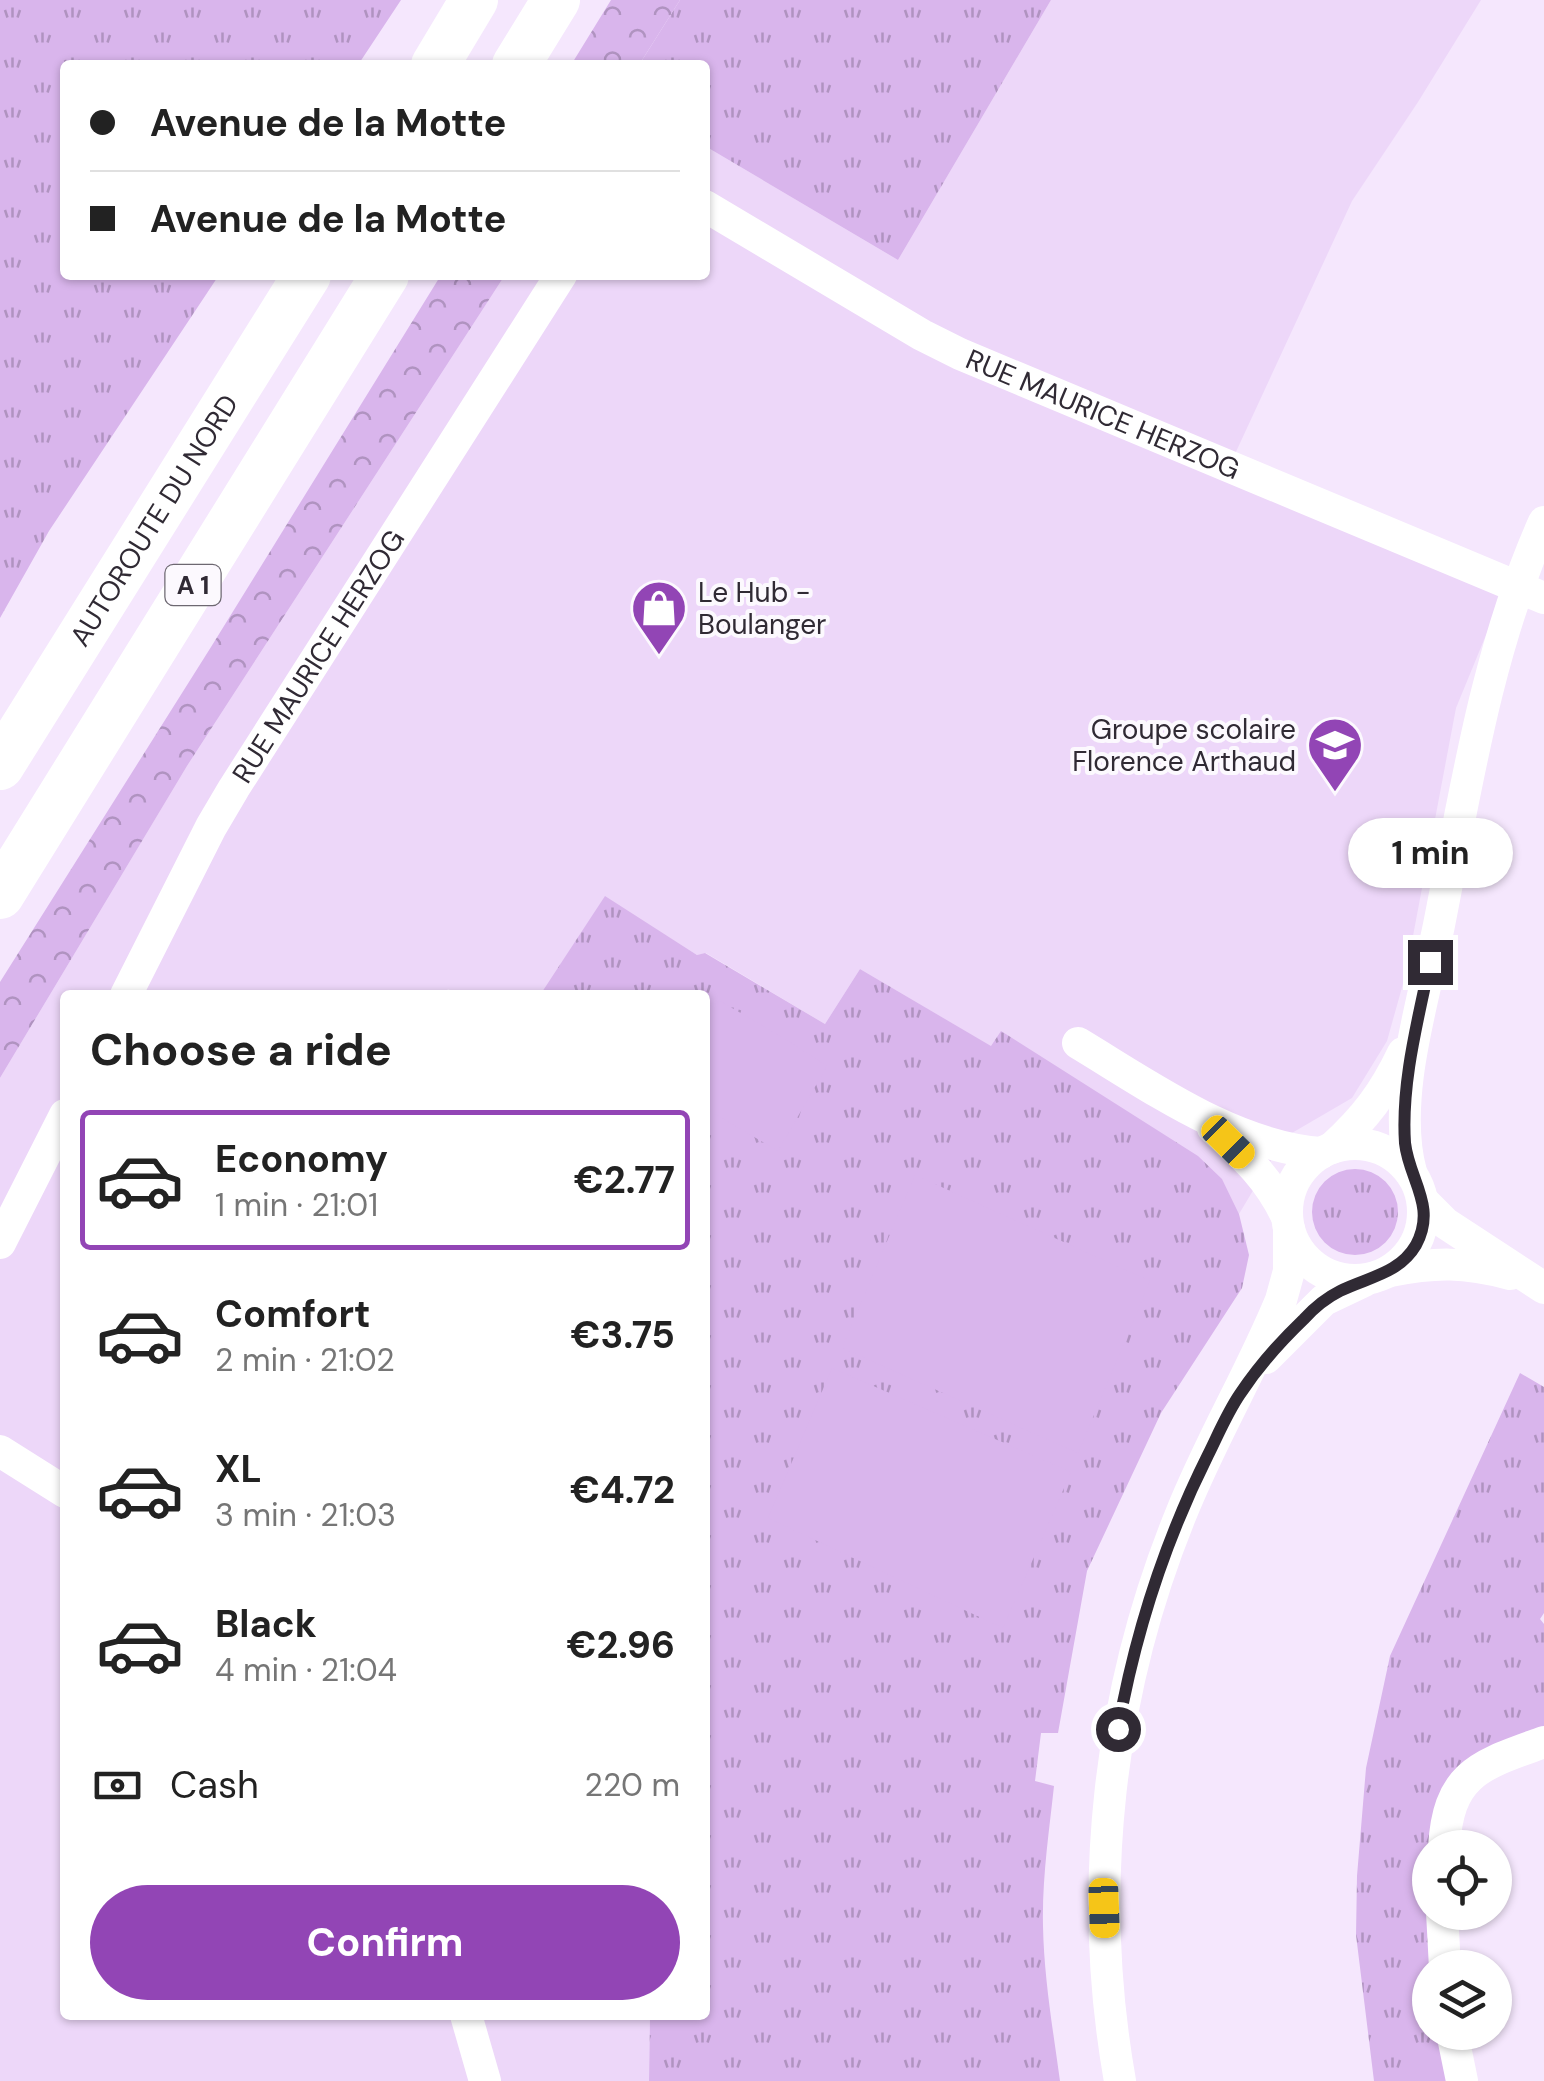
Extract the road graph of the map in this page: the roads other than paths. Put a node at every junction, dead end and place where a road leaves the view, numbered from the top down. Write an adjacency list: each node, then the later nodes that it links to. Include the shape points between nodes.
1 (474, 0): 3 (highway)
2 (556, 0): 4 (highway)
3 (438, 60)
4 (519, 60)
5 (710, 209): 10 (street, RUE MAURICE HERZOG, via 960,354)
6 (304, 280): 11 (highway, AUTOROUTE DU NORD / A 1)
7 (383, 280): 12 (highway, A 1)
8 (558, 280): 13 (street, RUE MAURICE HERZOG, via 234,788)
9 (1544, 522): 10 (street)
10 (1531, 592): 14 (street, via 1487,686)
11 (0, 766)
12 (0, 895)
13 (129, 990)
14 (1418, 1022): 18 (street, via 1372,1108); 19 (street, via 1405,1126)
15 (1078, 1043): 16 (street)
16 (1199, 1115): 18 (street, via 1272,1144); 20 (street, via 1264,1178)
17 (60, 1126): 21 (street)
18 (1327, 1150): 19 (street, via 1370,1145 1393,1155); 20 (street, via 1295,1180)
19 (1417, 1187): 22 (street, via 1423,1225 1415,1246); 23 (street, via 1446,1224)
20 (1288, 1223): 22 (street, via 1300,1252 1318,1269 1341,1279); 24 (street, via 1287,1284)
21 (0, 1243)
22 (1378, 1275): 23 (street, via 1449,1263); 24 (street, via 1334,1294 1306,1316)
23 (1536, 1284)
24 (1237, 1398): 32 (street, via 1180,1515 1153,1590 1113,1763 1104,1908)
25 (0, 1451): 26 (street)
26 (60, 1489)
27 (1544, 1742): 28 (street, via 1492,1761 1467,1779)
28 (1445, 1830)
29 (468, 2020): 31 (street)
30 (1456, 2050): 33 (street)
31 (486, 2081)
32 (1120, 2081)
33 (1462, 2081)

